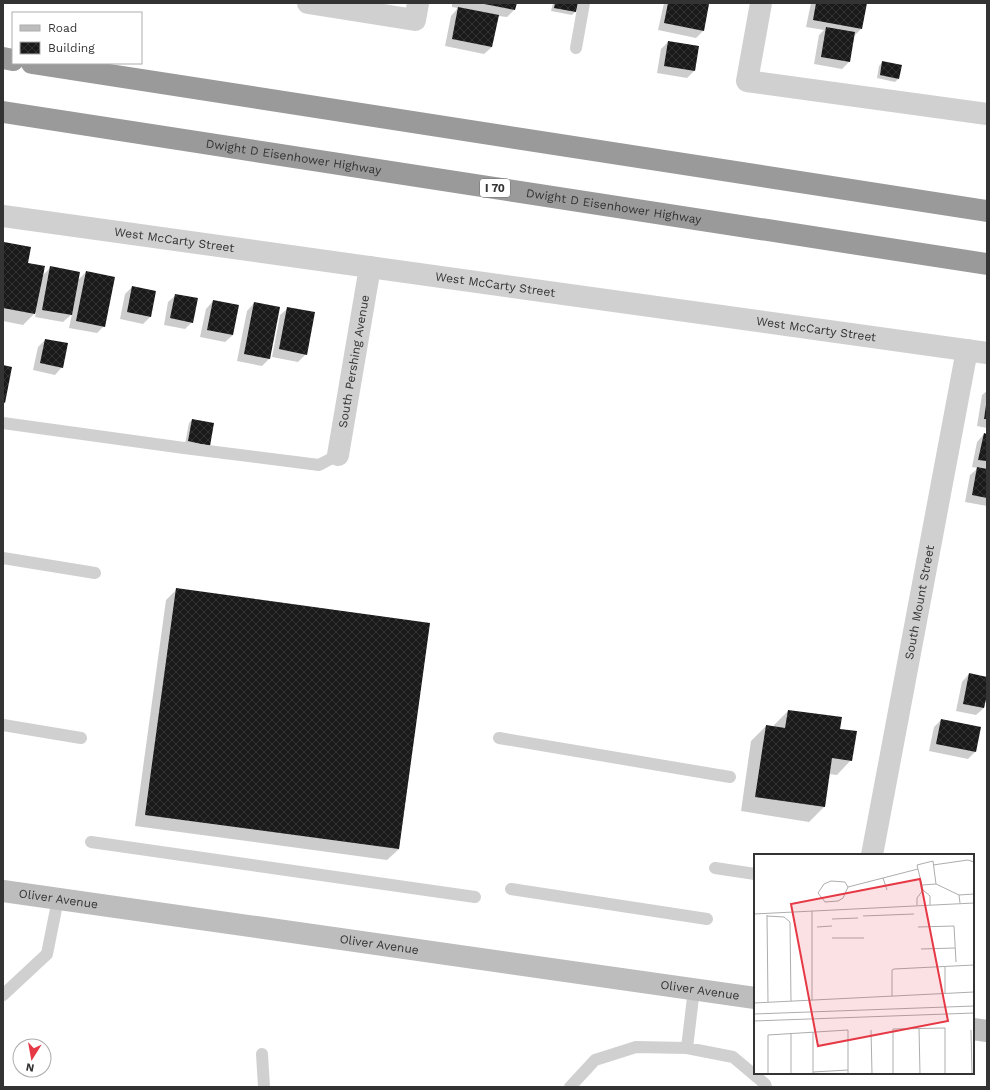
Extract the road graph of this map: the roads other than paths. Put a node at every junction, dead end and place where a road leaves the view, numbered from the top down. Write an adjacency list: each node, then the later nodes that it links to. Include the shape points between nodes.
1 (308, 3): 4 (street)
2 (584, 3): 5 (lane)
3 (761, 3): 8 (street, via 747,81)
4 (416, 12)
5 (576, 48)
6 (38, 64): 9 (highway)
7 (3, 112): 11 (highway, Dwight D Eisenhower Highway / I 70)
8 (987, 114)
9 (987, 211)
10 (3, 216): 12 (street, West McCarty Street)
11 (987, 264)
12 (370, 267): 13 (street, West McCarty Street); 15 (street, South Pershing Avenue)
13 (977, 351): 23 (street, South Mount Street)
14 (3, 423): 15 (lane, via 319,465)
15 (338, 455)
16 (3, 558): 17 (lane)
17 (95, 573)
18 (3, 724): 19 (lane)
19 (81, 738)
20 (499, 738): 21 (lane)
21 (730, 777)
22 (91, 842): 28 (lane)
23 (872, 854)
24 (715, 868): 25 (lane)
25 (754, 874)
26 (510, 889): 30 (lane)
27 (3, 891): 29 (street, Oliver Avenue)
28 (476, 897)
29 (58, 899): 31 (street, Oliver Avenue); 32 (lane, via 47,954)
30 (707, 919)
31 (694, 989): 33 (street, Oliver Avenue); 36 (lane)
32 (3, 995)
33 (754, 998)
34 (974, 1029): 35 (street)
35 (987, 1031)
36 (687, 1048): 39 (lane, via 636,1047 595,1060); 40 (lane, via 733,1057)
37 (262, 1054): 38 (lane)
38 (264, 1087)
39 (570, 1087)
40 (766, 1087)

